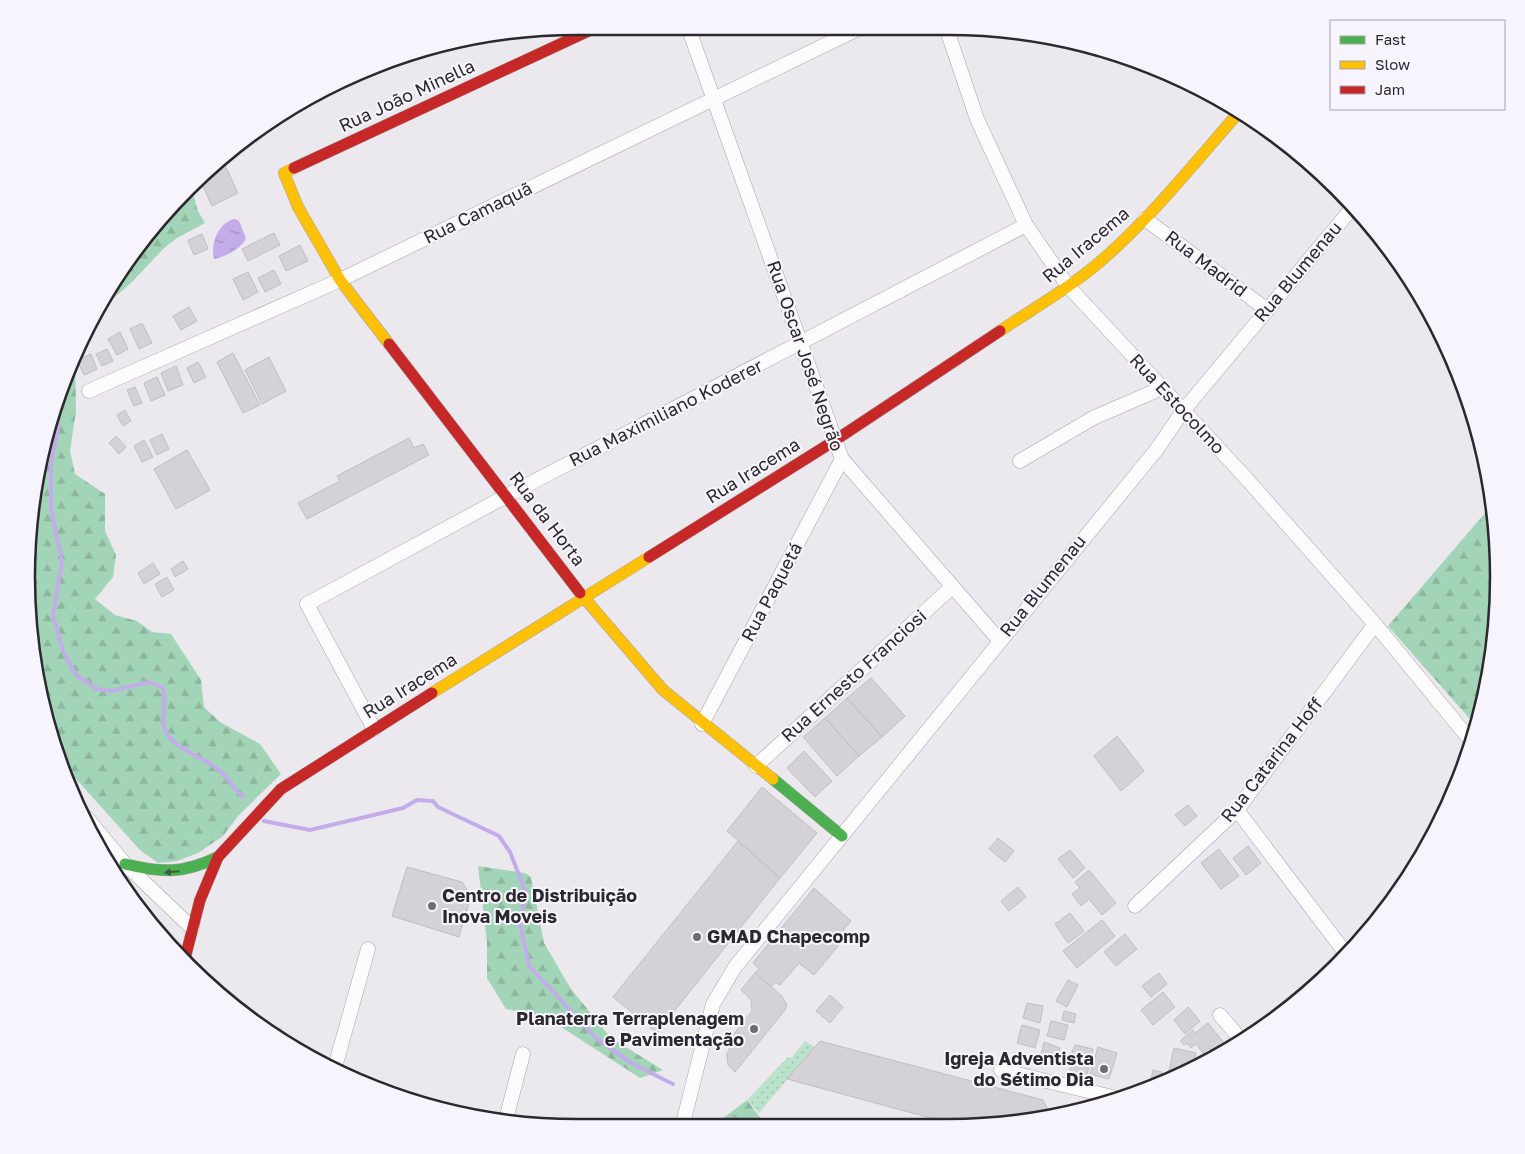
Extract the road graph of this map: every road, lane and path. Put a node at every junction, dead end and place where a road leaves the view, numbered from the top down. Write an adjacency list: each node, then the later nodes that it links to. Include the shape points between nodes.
1 (580, 35): 7 (street, Rua João Minella)
2 (691, 35): 5 (street, Rua Oscar José Negrão)
3 (845, 35): 5 (street, Rua Camaquã)
4 (949, 35): 10 (street, Rua Estocolmo, via 977,119)
5 (715, 98): 11 (street, Rua Camaquã); 14 (street, Rua Oscar José Negrão)
6 (1234, 117): 9 (street, Rua Iracema)
7 (284, 173): 11 (street, Rua da Horta, via 298,206)
8 (1348, 213): 13 (street, Rua Blumenau)
9 (1145, 219): 12 (street, Rua Iracema, via 1110,253); 13 (street, Rua Madrid)
10 (1026, 225): 12 (street, Rua Estocolmo); 14 (street, Rua Maximiliano Koderer)
11 (340, 280): 16 (street, Rua Camaquã); 21 (street, Rua da Horta)
12 (1068, 286): 15 (street, Rua Estocolmo); 18 (street, Rua Iracema)
13 (1266, 309): 17 (street, Rua Blumenau)
14 (800, 344): 18 (street, Rua Oscar José Negrão); 21 (street, Rua Maximiliano Koderer)
15 (1162, 388): 17 (street, Rua Estocolmo); 20 (street, via 1093,418)
16 (89, 391)
17 (1183, 411): 24 (street, Rua Estocolmo); 25 (street, Rua Blumenau, via 1157,449)
18 (834, 440): 19 (street, Rua Oscar José Negrão); 23 (street, Rua Iracema)
19 (842, 459): 22 (street, Rua Oscar José Negrão); 26 (street, Rua Paquetá)
20 (1020, 461)
21 (508, 495): 23 (street, Rua da Horta); 27 (street, Rua Maximiliano Koderer, via 307,604)
22 (952, 587): 25 (street, Rua Oscar José Negrão); 29 (street, Rua Ernesto Franciosi)
23 (584, 598): 26 (street, Rua da Horta, via 663,690); 27 (street, Rua Iracema)
24 (1376, 624): 28 (street, Rua Estocolmo); 30 (street, Rua Catarina Hoff)
25 (999, 640): 31 (street, Rua Blumenau)
26 (702, 724): 29 (street, Rua da Horta)
27 (374, 729): 32 (street, Rua Iracema, via 281,789)
28 (1466, 735)
29 (756, 766): 31 (street, Rua da Horta)
30 (1237, 810): 35 (street, Rua Catarina Hoff); 37 (street)
31 (842, 836): 47 (street, Rua Blumenau, via 735,967 713,1004)
32 (218, 857): 33 (street, one-way to 33, via 190,870 160,873); 36 (street)
33 (119, 867)
34 (120, 868): 36 (street)
35 (1134, 906)
36 (192, 928): 39 (street)
37 (1342, 948)
38 (368, 949): 43 (street)
39 (186, 952)
40 (1220, 1015): 41 (street)
41 (1237, 1035)
42 (523, 1054): 46 (street)
43 (336, 1063)
44 (1001, 1070): 45 (street)
45 (1106, 1095)
46 (507, 1114)
47 (684, 1119)

